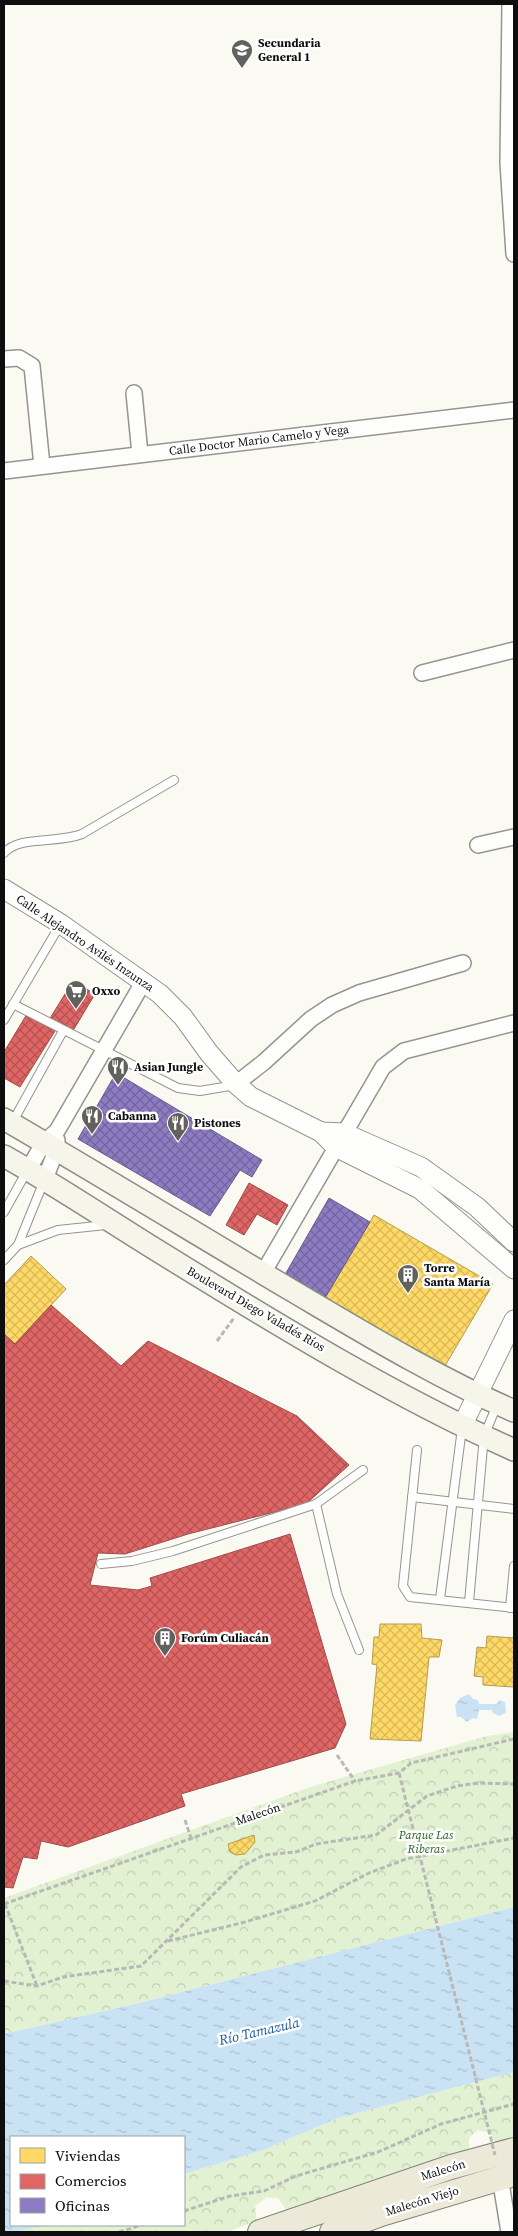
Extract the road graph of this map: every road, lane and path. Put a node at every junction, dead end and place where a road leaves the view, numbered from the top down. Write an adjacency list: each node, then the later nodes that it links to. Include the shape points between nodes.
1 (510, 4): 2 (street, via 508,163)
2 (514, 254)
3 (4, 359): 7 (street, via 19,358 32,366)
4 (134, 393): 6 (street)
5 (514, 410): 6 (street, Calle Doctor Mario Camelo y Vega)
6 (140, 454): 7 (street, Calle Doctor Mario Camelo y Vega)
7 (42, 466): 8 (street, Calle Doctor Mario Camelo y Vega)
8 (4, 471)
9 (514, 650): 10 (street)
10 (422, 673)
11 (174, 780): 14 (lane, via 82,834 46,842 20,842)
12 (514, 837): 13 (street)
13 (478, 845)
14 (4, 853)
15 (4, 889): 16 (street, Calle Alejandro Avilés Inzunza)
16 (61, 924): 18 (street, Calle Alejandro Avilés Inzunza); 19 (lane)
17 (464, 963): 24 (street, via 332,1004)
18 (144, 981): 23 (street); 24 (street, Calle Alejandro Avilés Inzunza, via 184,1016 209,1053)
19 (13, 1004): 20 (lane); 22 (lane)
20 (4, 1020)
21 (514, 1023): 27 (street, via 404,1051 392,1058 373,1080)
22 (63, 1031): 23 (lane); 25 (lane)
23 (104, 1050): 24 (lane, via 188,1091); 26 (street)
24 (236, 1084): 27 (street, Calle Alejandro Avilés Inzunza, via 266,1106)
25 (8, 1122): 26 (main road)
26 (52, 1140): 29 (street); 36 (main road, via 153,1209)
27 (340, 1140): 32 (street, Calle Alejandro Avilés Inzunza, via 421,1167 477,1207); 35 (street, Calle Alejandro Avilés Inzunza, via 420,1189); 36 (street)
28 (4, 1156): 29 (main road, Boulevard Diego Valadés Ríos)
29 (36, 1174): 30 (lane); 31 (main road, Boulevard Diego Valadés Ríos); 33 (lane)
30 (4, 1212)
31 (115, 1224): 33 (lane, via 70,1227); 40 (main road, Boulevard Diego Valadés Ríos, via 380,1382)
32 (514, 1242)
33 (18, 1245): 34 (lane)
34 (4, 1260)
35 (514, 1269)
36 (263, 1273): 38 (main road, via 393,1350)
37 (514, 1320): 38 (street)
38 (478, 1395): 39 (main road); 40 (street)
39 (506, 1407): 41 (lane)
40 (462, 1426): 41 (main road, Boulevard Diego Valadés Ríos); 46 (lane)
41 (484, 1436): 43 (main road, Boulevard Diego Valadés Ríos); 48 (lane)
42 (417, 1450): 45 (lane)
43 (514, 1450)
44 (363, 1470): 47 (lane)
45 (412, 1497): 46 (lane); 52 (lane, via 403,1586 410,1597)
46 (452, 1501): 48 (lane); 52 (lane)
47 (316, 1504): 50 (lane, via 173,1551); 55 (lane, via 337,1594)
48 (476, 1504): 49 (lane); 53 (lane)
49 (514, 1508)
50 (102, 1564)
51 (514, 1566): 54 (lane)
52 (440, 1599): 53 (lane)
53 (469, 1602): 54 (lane)
54 (512, 1608)
55 (359, 1650)
56 (514, 1739): 58 (path, Malecón, via 410,1763)
57 (337, 1756): 59 (path)
58 (399, 1773): 59 (path, Malecón); 69 (path, bridge)
59 (355, 1780): 62 (path, Malecón)
60 (514, 1784): 65 (path, via 457,1786 427,1796 376,1835 316,1844 296,1852 264,1855 241,1867)
61 (185, 1820): 62 (path)
62 (191, 1838): 64 (path, Malecón)
63 (514, 1838): 65 (path, via 406,1859 369,1873 315,1901)
64 (4, 1904): 67 (path)
65 (168, 1941): 67 (path, via 141,1966 63,1976)
66 (4, 1981): 67 (path)
67 (37, 1986)
68 (514, 2104): 70 (path, via 441,2124 378,2152 296,2176 264,2191 230,2196)
69 (506, 2164): 73 (main road, Malecón, via 375,2191); 74 (main road, Malecón Viejo); 75 (street)
70 (185, 2211)
71 (139, 2226): 72 (path)
72 (119, 2232)
73 (260, 2232)
74 (332, 2232)
75 (509, 2232)

